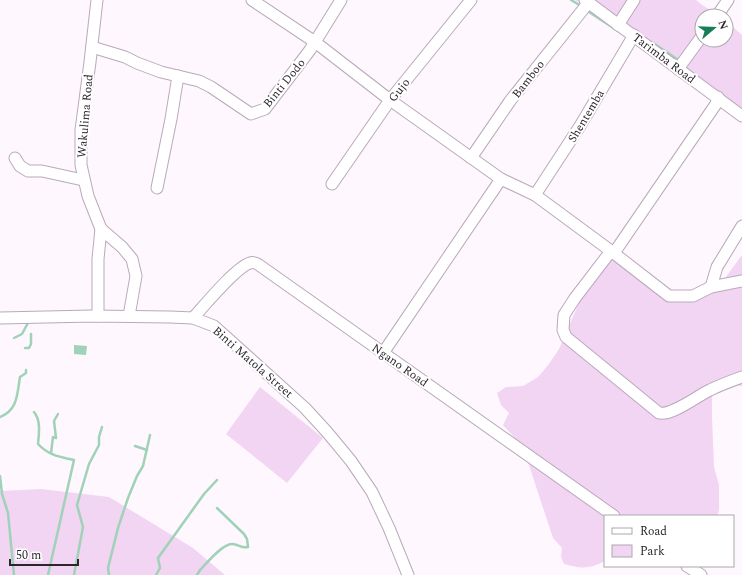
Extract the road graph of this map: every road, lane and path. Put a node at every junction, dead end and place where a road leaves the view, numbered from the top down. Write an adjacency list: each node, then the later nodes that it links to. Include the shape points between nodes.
1 (97, 0): 10 (street, Wakulima Road)
2 (252, 0): 9 (street)
3 (341, 0): 9 (street, Binti Dodo)
4 (471, 0): 15 (street, Gujo)
5 (634, 0): 7 (street)
6 (587, 1): 7 (street, Tarimba Road); 18 (street, Bamboo, via 510,101)
7 (618, 25): 8 (street, Tarimba Road)
8 (634, 35): 12 (street, Tarimba Road); 23 (street, Shentemba)
9 (315, 42): 13 (street, Binti Dodo, via 265,109 251,114 211,87); 15 (street)
10 (92, 47): 13 (street, Binti Dodo); 19 (street, Wakulima Road, via 80,140)
11 (694, 47): 12 (street)
12 (678, 69): 14 (street, Tarimba Road)
13 (178, 76): 22 (street)
14 (718, 97): 16 (street, Tarimba Road); 26 (street, via 716,104)
15 (390, 100): 18 (street); 21 (street, Gujo)
16 (742, 116)
17 (14, 158): 19 (street, via 28,171 42,171)
18 (471, 158): 20 (street)
19 (83, 180): 25 (street, Wakulima Road)
20 (500, 180): 23 (street); 33 (street)
21 (332, 184)
22 (156, 188)
23 (535, 195): 26 (street)
24 (742, 226): 28 (street, via 717,267)
25 (101, 229): 29 (street, Wakulima Road); 30 (street, Wakulima Road, via 122,247 132,260 136,276)
26 (612, 252): 28 (street, via 669,296 693,296); 34 (street, via 564,315 563,330 566,337 662,414 671,412 711,389)
27 (742, 281): 28 (street)
28 (711, 287)
29 (98, 316): 30 (street, Binti Matola Street); 31 (street, Binti Matola Street)
30 (129, 316): 32 (street, Binti Matola Street)
31 (0, 318)
32 (193, 318): 33 (street, Ngano Road, via 237,272 255,263); 37 (street, Binti Matola Street, via 214,326 305,408 327,432 372,492)
33 (383, 353): 35 (street, Ngano Road)
34 (742, 377)
35 (613, 515)
36 (689, 567): 38 (street)
37 (408, 575)
38 (701, 575)

